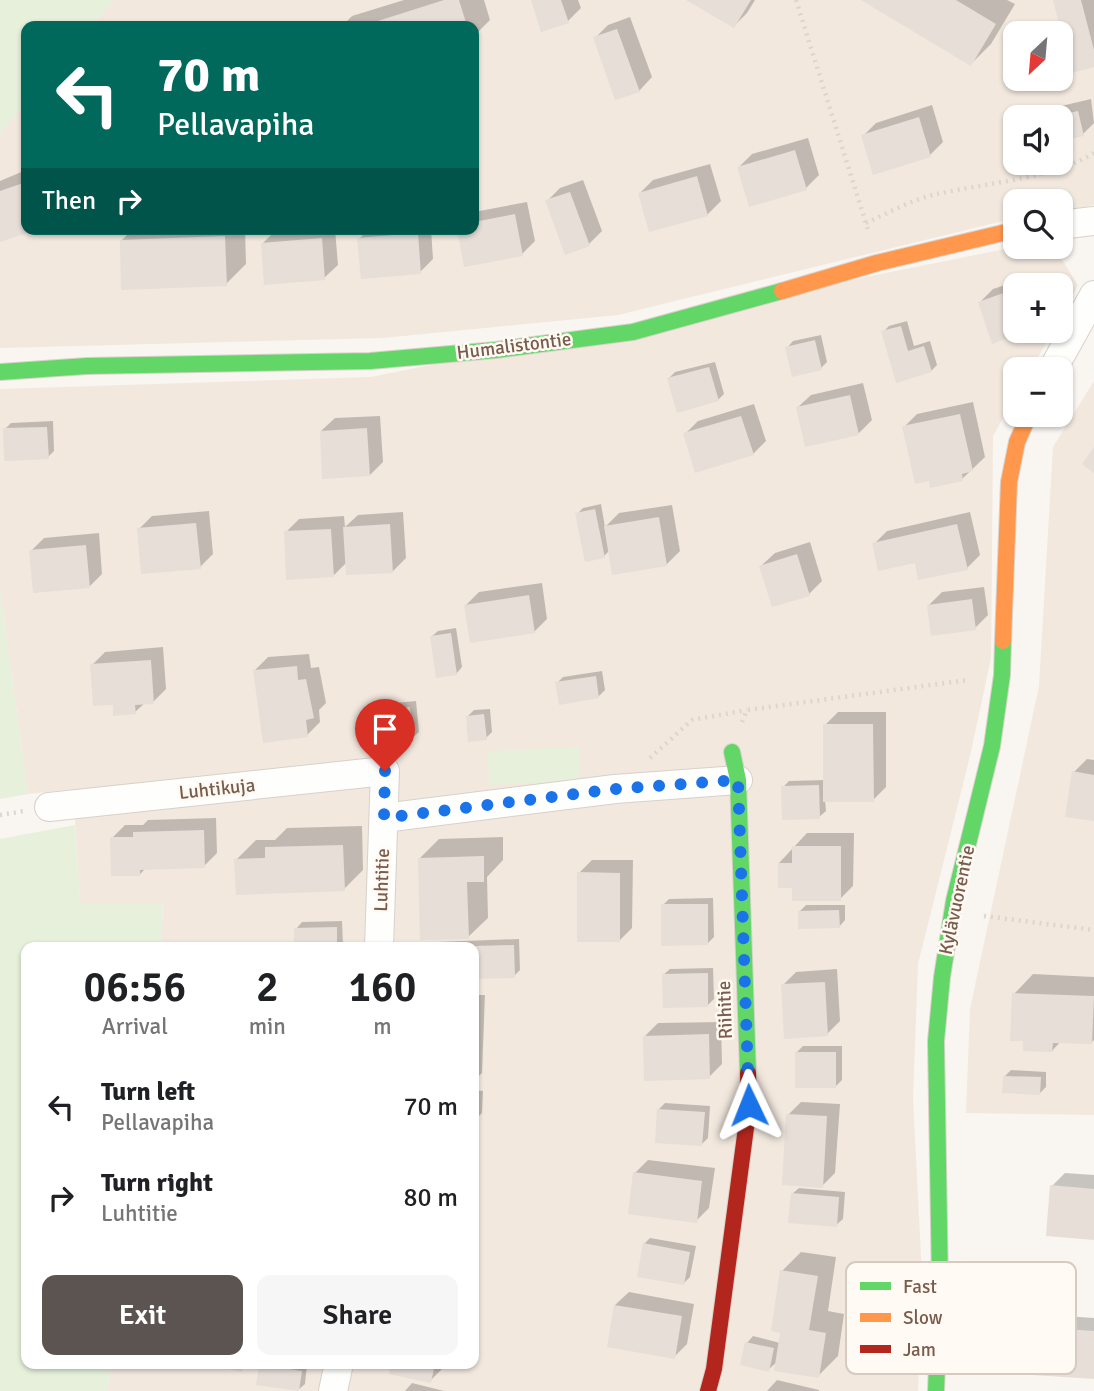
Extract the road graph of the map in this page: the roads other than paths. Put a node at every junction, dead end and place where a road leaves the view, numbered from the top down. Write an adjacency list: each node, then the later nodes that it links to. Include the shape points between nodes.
1 (1094, 221): 2 (street)
2 (1073, 223)
3 (1003, 233): 6 (street, Humalistontie, via 877,263 633,332 370,361)
4 (1094, 295): 5 (street)
5 (1060, 357)
6 (0, 372)
7 (1024, 427): 14 (street, Kylävuorentie, via 1009,482 1002,675 992,746 952,912 942,977 936,1041)
8 (732, 752): 10 (street, Riihitie)
9 (385, 771): 11 (street, Luhtikuja); 12 (street, Luhtitie)
10 (738, 780): 12 (street, via 615,789); 17 (street, Riihitie, via 749,1105)
11 (49, 807)
12 (384, 818): 13 (street, Luhtitie)
13 (379, 942)
14 (940, 1262)
15 (338, 1369): 16 (street)
16 (334, 1391)
17 (708, 1391)

